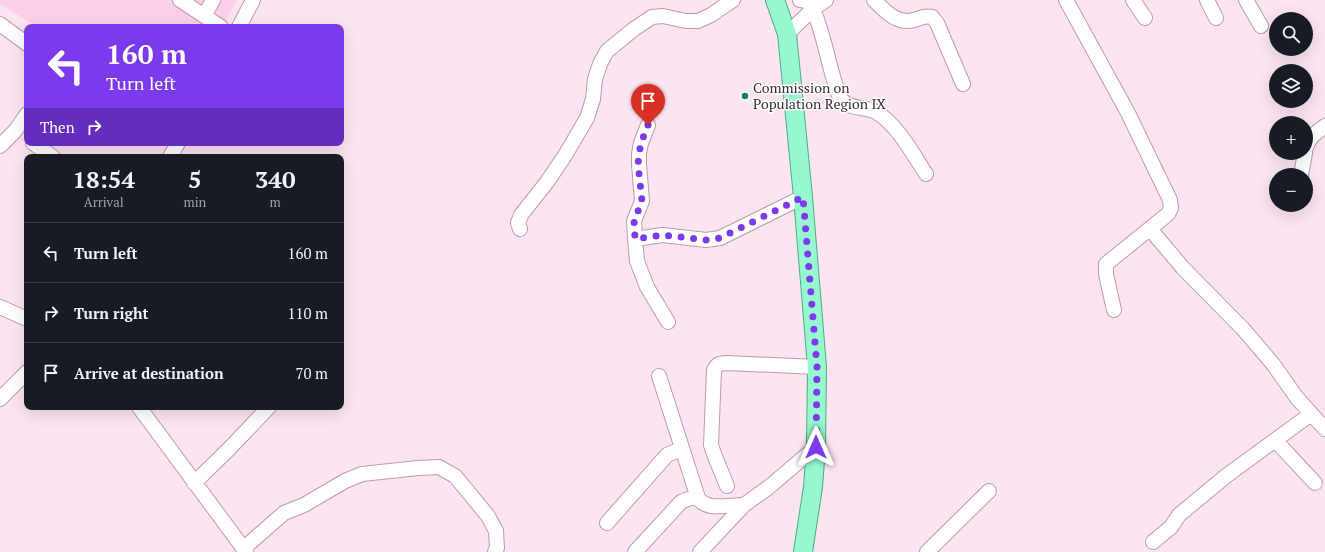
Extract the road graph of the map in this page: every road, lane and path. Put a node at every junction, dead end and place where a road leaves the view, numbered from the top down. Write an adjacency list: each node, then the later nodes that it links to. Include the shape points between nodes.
1 (180, 0): 13 (street)
2 (213, 0): 13 (street)
3 (253, 0): 18 (street)
4 (733, 0): 34 (street, via 698,21 652,17 607,52 595,79 593,99 587,118 547,182 521,215 518,223)
5 (775, 0): 20 (main road)
6 (800, 0): 12 (street)
7 (874, 0): 22 (street, via 898,20 932,17 937,23)
8 (1066, 0): 35 (street, via 1128,113 1167,192 1171,208 1168,214)
9 (1133, 0): 14 (street)
10 (1207, 0): 15 (street)
11 (1246, 0): 19 (street)
12 (820, 4): 20 (street); 32 (street, via 818,21 842,100 849,105 875,111 888,120)
13 (204, 16): 17 (street)
14 (1145, 18)
15 (1216, 18)
16 (0, 24): 21 (street)
17 (216, 24)
18 (241, 24)
19 (1261, 26)
20 (787, 34): 33 (main road)
21 (24, 42)
22 (963, 84)
23 (24, 118): 26 (street)
24 (648, 125): 36 (street, via 639,154 642,201 634,221)
25 (1325, 126): 27 (street)
26 (15, 131): 28 (street); 29 (street)
27 (1313, 135)
28 (24, 137)
29 (0, 146)
30 (37, 146): 31 (street)
31 (49, 154)
32 (926, 174)
33 (803, 197): 36 (street, via 720,238 706,240 663,235); 41 (main road)
34 (520, 229)
35 (1150, 229): 38 (street, via 1106,264); 47 (street, via 1183,268 1244,330 1273,364 1296,398)
36 (635, 239): 40 (street, via 637,261 647,287)
37 (0, 307): 39 (street)
38 (1114, 310)
39 (24, 318)
40 (668, 322)
41 (817, 367): 50 (main road); 54 (street, via 727,363 716,366 711,445)
42 (24, 375): 44 (street)
43 (659, 376): 51 (street)
44 (0, 398)
45 (141, 410): 52 (street)
46 (266, 410): 52 (street)
47 (1312, 414): 48 (street); 49 (street)
48 (1325, 429)
49 (1275, 440): 53 (street); 59 (street, via 1179,515 1171,528)
50 (816, 447): 57 (street); 64 (main road, via 813,487)
51 (683, 452): 56 (street); 58 (street, via 676,451 667,455)
52 (194, 483): 60 (street)
53 (1315, 483)
54 (727, 486)
55 (989, 491): 65 (street)
56 (698, 498): 57 (street, via 710,506); 62 (street, via 681,502)
57 (744, 505): 63 (street)
58 (608, 523)
59 (1153, 542)
60 (245, 550): 61 (street, via 284,513 304,505 345,481 362,474 439,467 455,476 488,516 496,531)
61 (495, 552)
62 (635, 552)
63 (700, 552)
64 (802, 552)
65 (927, 552)

